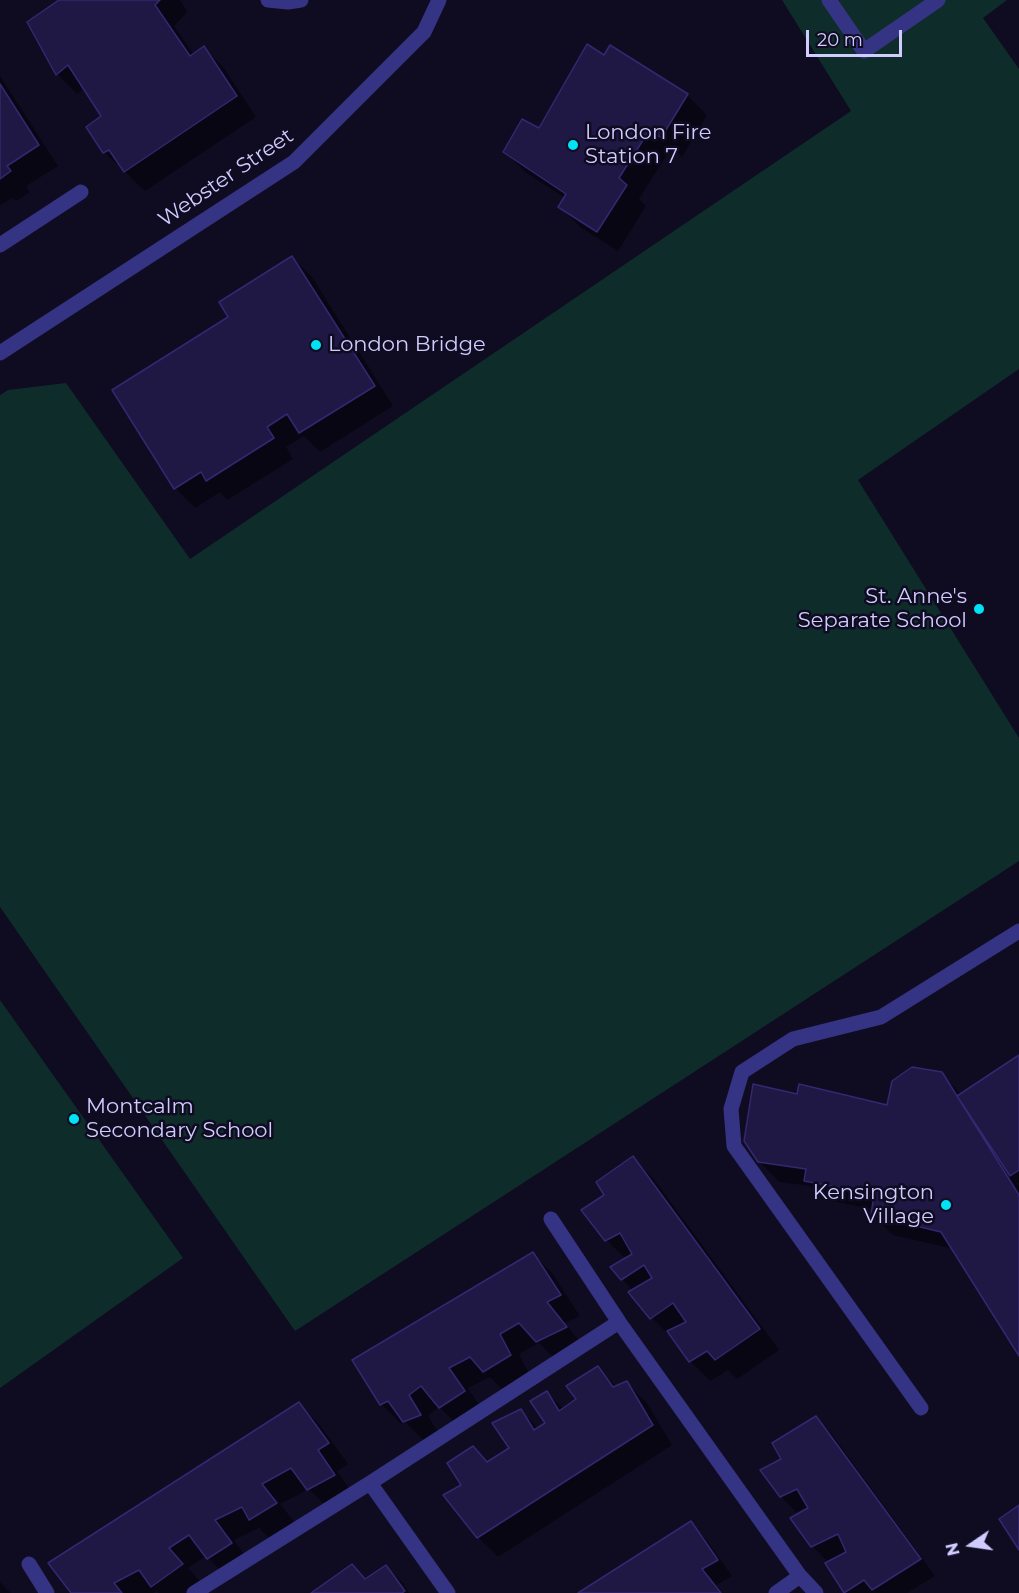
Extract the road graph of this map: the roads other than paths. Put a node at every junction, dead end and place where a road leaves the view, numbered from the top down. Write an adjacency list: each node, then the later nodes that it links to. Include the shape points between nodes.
1 (268, 0): 2 (street)
2 (300, 0)
3 (439, 0): 8 (street, Webster Street, via 424,32 294,162)
4 (829, 0): 5 (street, via 864,51)
5 (938, 0)
6 (81, 192): 7 (street)
7 (0, 245)
8 (0, 353)
9 (1019, 932): 12 (street, via 881,1017 793,1039 742,1072 731,1109 734,1146)
10 (551, 1220): 11 (street)
11 (619, 1322): 13 (street); 15 (street)
12 (921, 1408)
13 (370, 1483): 17 (street); 18 (street)
14 (29, 1564): 16 (street)
15 (800, 1576): 19 (street); 20 (street)
16 (47, 1593)
17 (194, 1593)
18 (448, 1593)
19 (776, 1593)
20 (816, 1593)

